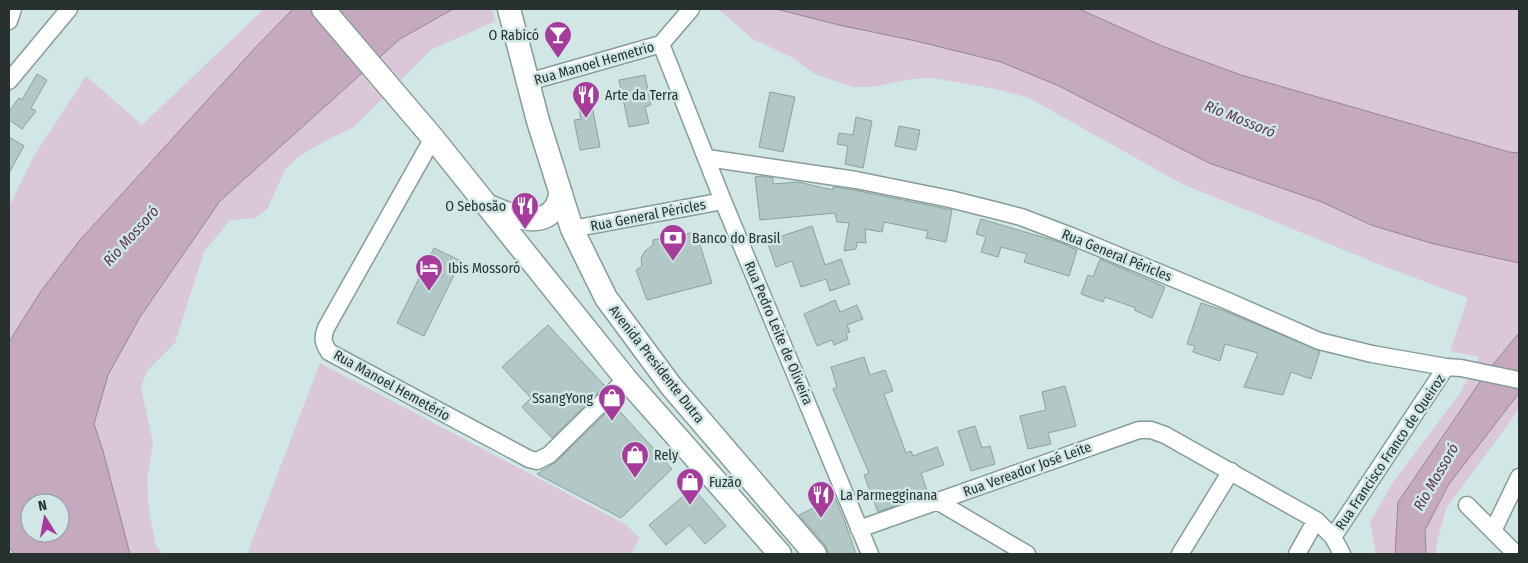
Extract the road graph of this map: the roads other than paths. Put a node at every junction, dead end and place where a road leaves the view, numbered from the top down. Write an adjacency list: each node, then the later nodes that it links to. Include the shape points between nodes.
1 (13, 9): 6 (street)
2 (69, 9): 8 (street)
3 (323, 9): 10 (main road)
4 (509, 9): 9 (main road, Avenida Presidente Dutra)
5 (691, 9): 7 (street)
6 (9, 21)
7 (661, 44): 9 (street, Rua Manoel Hemetrio); 11 (street, Rua Pedro Leite de Oliveira)
8 (9, 81)
9 (528, 82): 12 (main road, Avenida Presidente Dutra)
10 (433, 138): 14 (main road); 17 (street, Rua Manoel Hemetério, via 326,328 324,344 329,352 529,460 537,461 548,455)
11 (706, 158): 13 (street, Rua Pedro Leite de Oliveira); 16 (street, Rua General Péricles, via 856,180 1013,215 1134,262 1319,341 1372,354)
12 (561, 193): 14 (main road, via 547,215 535,219 517,218); 15 (main road, Avenida Presidente Dutra)
13 (723, 201): 15 (street, Rua General Péricles); 26 (street, Rua Pedro Leite de Oliveira)
14 (486, 204): 17 (main road)
15 (572, 229): 19 (main road, Avenida Presidente Dutra, via 606,298)
16 (1454, 367): 18 (street, Rua General Péricles); 28 (street, Rua Francisco Franco de Queiroz)
17 (626, 379): 20 (main road)
18 (1519, 380)
19 (671, 386): 20 (main road); 30 (main road, Avenida Presidente Dutra)
20 (649, 406): 29 (main road)
21 (1231, 471): 23 (street, Rua Vereador José Leite, via 1166,435 1139,430); 25 (street); 33 (street)
22 (1519, 477): 27 (street)
23 (937, 501): 26 (street, Rua Vereador José Leite); 32 (street)
24 (1467, 505): 27 (street)
25 (1316, 520): 28 (street); 34 (street)
26 (859, 529): 31 (street, Rua Pedro Leite de Oliveira)
27 (1493, 530): 36 (street)
28 (1333, 537): 35 (street)
29 (780, 554)
30 (815, 554)
31 (870, 554)
32 (1027, 554)
33 (1180, 554)
34 (1297, 554)
35 (1342, 554)
36 (1516, 554)

